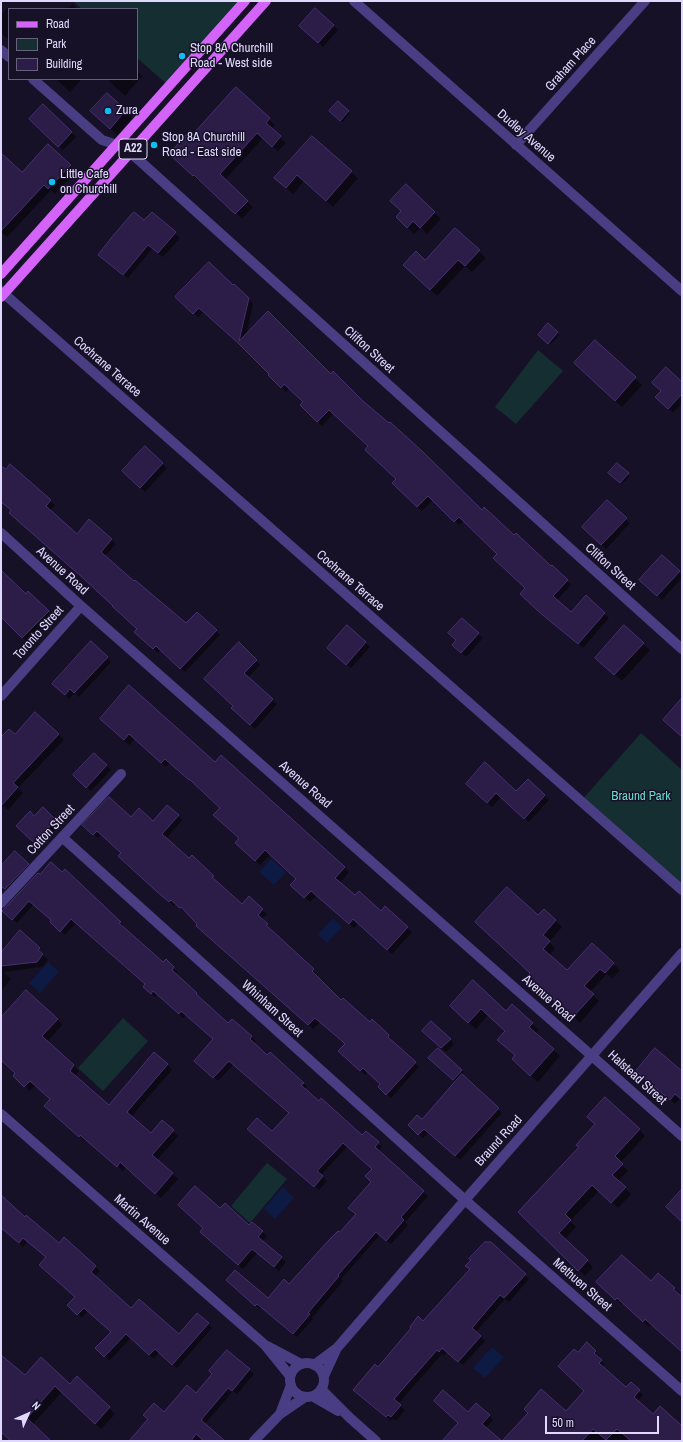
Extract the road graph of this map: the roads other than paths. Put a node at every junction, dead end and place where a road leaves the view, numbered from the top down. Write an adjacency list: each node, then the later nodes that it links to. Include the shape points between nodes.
1 (245, 1): 6 (main road, A22)
2 (266, 1): 8 (main road, A22)
3 (354, 1): 7 (street, Dudley Avenue)
4 (645, 1): 7 (street, Graham Place)
5 (34, 80): 6 (street, Clifton Street, via 102,140)
6 (117, 145): 8 (street, Clifton Street); 9 (main road, A22)
7 (516, 145): 10 (street, Dudley Avenue)
8 (129, 152): 11 (main road, A22); 14 (street, Clifton Street)
9 (1, 274)
10 (682, 291)
11 (2, 294): 18 (street, Cochrane Terrace)
12 (1, 533): 13 (street, Avenue Road)
13 (81, 606): 15 (street, Toronto Street); 21 (street, Avenue Road)
14 (682, 649)
15 (1, 696)
16 (121, 774): 17 (street, Cotton Street)
17 (62, 837): 19 (street, Cotton Street); 24 (street, Whinham Street)
18 (682, 890)
19 (1, 903)
20 (682, 953): 21 (street, Braund Road)
21 (592, 1056): 23 (street, Halstead Street); 24 (street, Braund Road)
22 (1, 1114): 25 (street, Martin Avenue)
23 (682, 1136)
24 (465, 1200): 26 (street, Braund Road); 32 (street, Methuen Street)
25 (266, 1346): 27 (street, Martin Avenue); 30 (street, Martin Avenue)
26 (337, 1348): 28 (street, Braund Road); 29 (street, Braund Road)
27 (301, 1364): 28 (street); 30 (street, via 296,1367)
28 (314, 1365): 29 (street)
29 (324, 1376): 31 (street)
30 (291, 1381): 33 (street, via 296,1393); 34 (street)
31 (321, 1389): 33 (street); 35 (street)
32 (682, 1391)
33 (309, 1396): 34 (street); 35 (street)
34 (280, 1414): 36 (street)
35 (350, 1418): 37 (street)
36 (254, 1441)
37 (376, 1441)

